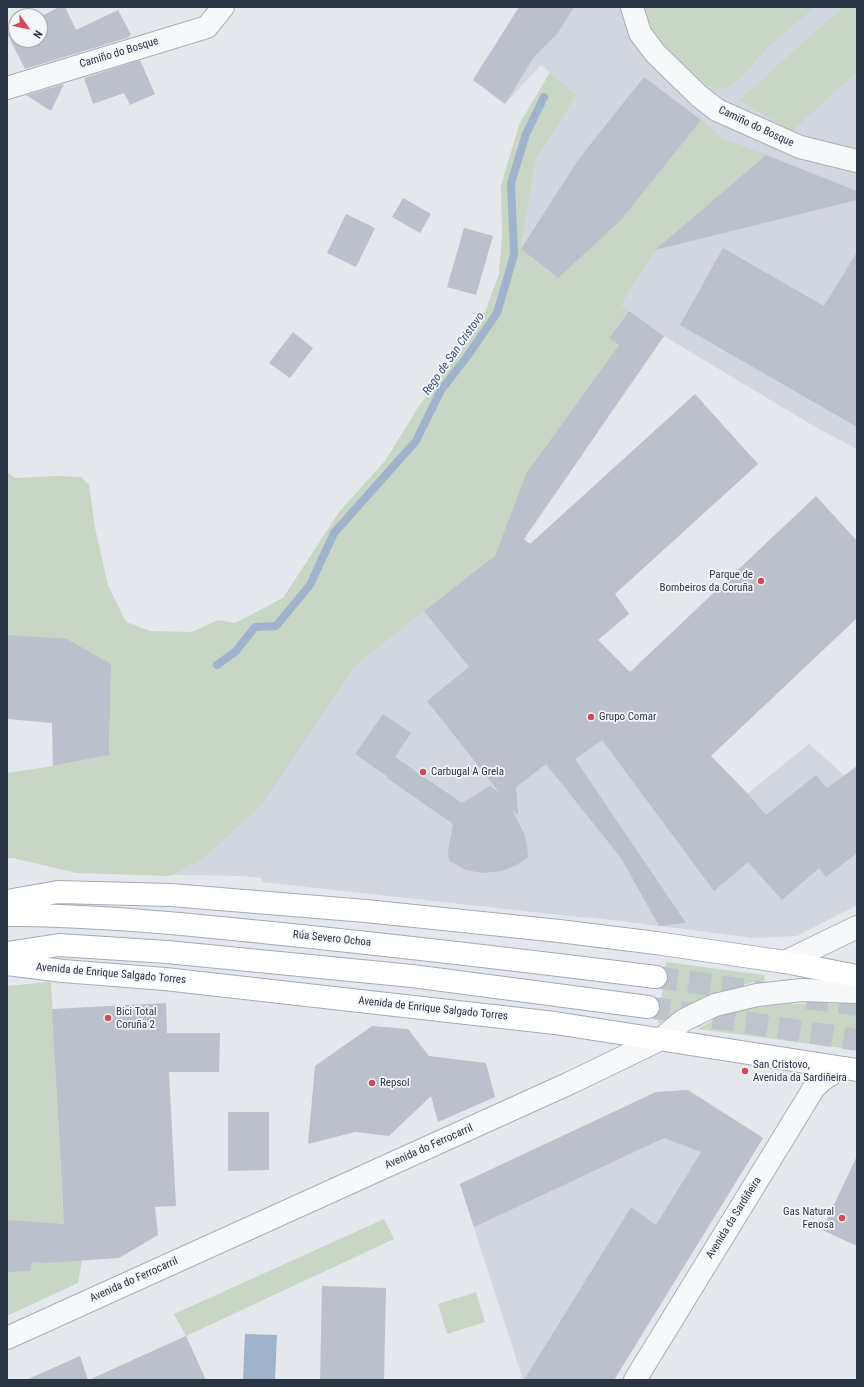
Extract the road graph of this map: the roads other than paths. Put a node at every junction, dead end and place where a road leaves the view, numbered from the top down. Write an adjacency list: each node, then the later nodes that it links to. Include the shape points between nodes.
1 (223, 7): 3 (street, Camiño do Bosque, via 207,27)
2 (632, 7): 4 (street, Camiño do Bosque, via 640,33 655,53 699,96 718,110 800,147)
3 (7, 88)
4 (857, 161)
5 (7, 901): 9 (main road, via 58,892 191,897 559,931)
6 (7, 915): 12 (main road, Rúa Severo Ochoa, via 56,915 174,923 414,947)
7 (857, 927): 9 (street)
8 (7, 953): 14 (main road, via 59,945 167,952 412,976)
9 (785, 962): 11 (main road)
10 (7, 964): 15 (main road, Avenida de Enrique Salgado Torres, via 498,1016)
11 (857, 976)
12 (656, 977)
13 (857, 992): 15 (street, Avenida do Ferrocarril, via 802,990 751,996 715,1005 684,1020)
14 (648, 1007)
15 (661, 1039): 16 (main road, Avenida de Enrique Salgado Torres); 17 (street, Avenida do Ferrocarril, via 570,1083)
16 (853, 1070): 18 (street, Avenida da Sardiñeira, via 830,1073 814,1088)
17 (7, 1338)
18 (635, 1380)

